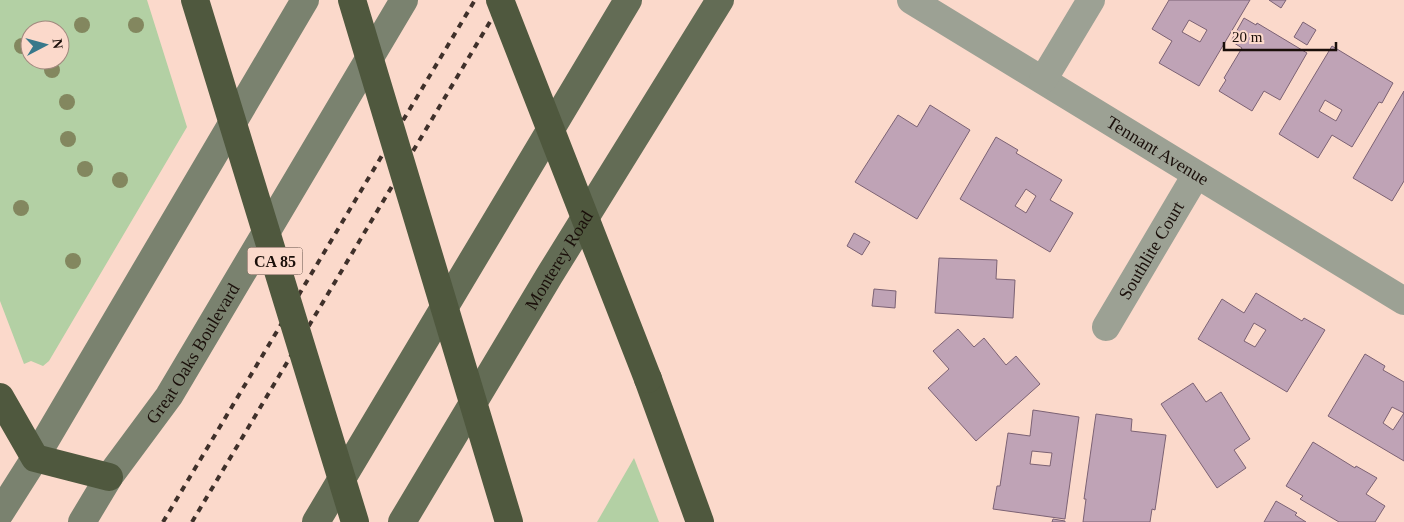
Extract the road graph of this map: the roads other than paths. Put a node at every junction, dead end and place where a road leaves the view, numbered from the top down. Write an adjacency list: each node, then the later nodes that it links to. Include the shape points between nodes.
1 (195, 0): 20 (highway, CA 85, bridge)
2 (305, 0): 15 (main road)
3 (352, 0): 22 (highway, bridge)
4 (404, 0): 16 (main road, Great Oaks Boulevard, via 169,396)
5 (500, 0): 23 (highway, bridge, via 648,379)
6 (628, 0): 19 (main road)
7 (720, 0): 21 (main road, Monterey Road)
8 (911, 0): 10 (street, Tennant Avenue)
9 (1091, 0): 10 (street)
10 (1044, 80): 11 (street, Tennant Avenue)
11 (1196, 175): 12 (street, Tennant Avenue); 13 (street, Southlite Court)
12 (1404, 301)
13 (1106, 326)
14 (0, 397): 15 (highway)
15 (35, 458): 16 (highway); 17 (main road)
16 (109, 477): 18 (main road, Great Oaks Boulevard)
17 (0, 513)
18 (82, 522)
19 (316, 522)
20 (355, 522)
21 (402, 522)
22 (510, 522)
23 (700, 522)

